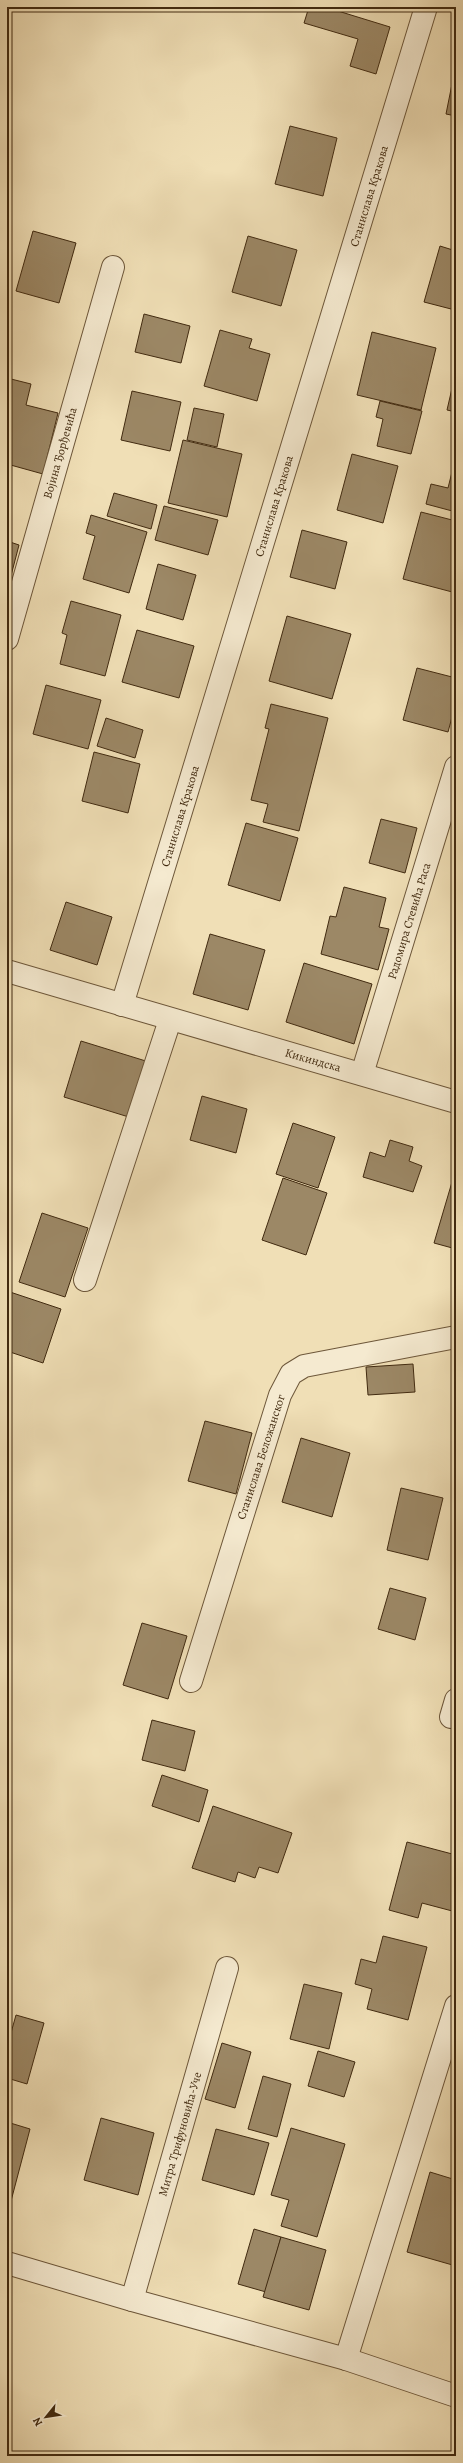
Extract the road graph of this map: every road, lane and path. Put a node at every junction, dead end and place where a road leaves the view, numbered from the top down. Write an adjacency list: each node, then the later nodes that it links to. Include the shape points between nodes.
1 (426, 7): 6 (street, Станислава Кракова)
2 (112, 267): 3 (street, Војина Ђорђевића)
3 (7, 639)
4 (456, 768): 8 (street, Радомира Стевића Раса)
5 (7, 972): 6 (street, Кикиндска)
6 (122, 1005): 7 (street, Кикиндска)
7 (170, 1020): 8 (street, Кикиндска); 10 (street)
8 (362, 1074): 9 (street, Кикиндска)
9 (456, 1102)
10 (85, 1280)
11 (456, 1337): 12 (street, Станислава Беложанског, via 319,1362 304,1366 291,1374 280,1395)
12 (191, 1681)
13 (227, 1968): 16 (street, Митра Трифуновића-Уче)
14 (456, 2006): 17 (street)
15 (7, 2263): 16 (street)
16 (132, 2300): 17 (street)
17 (346, 2359): 18 (street)
18 (456, 2396)

